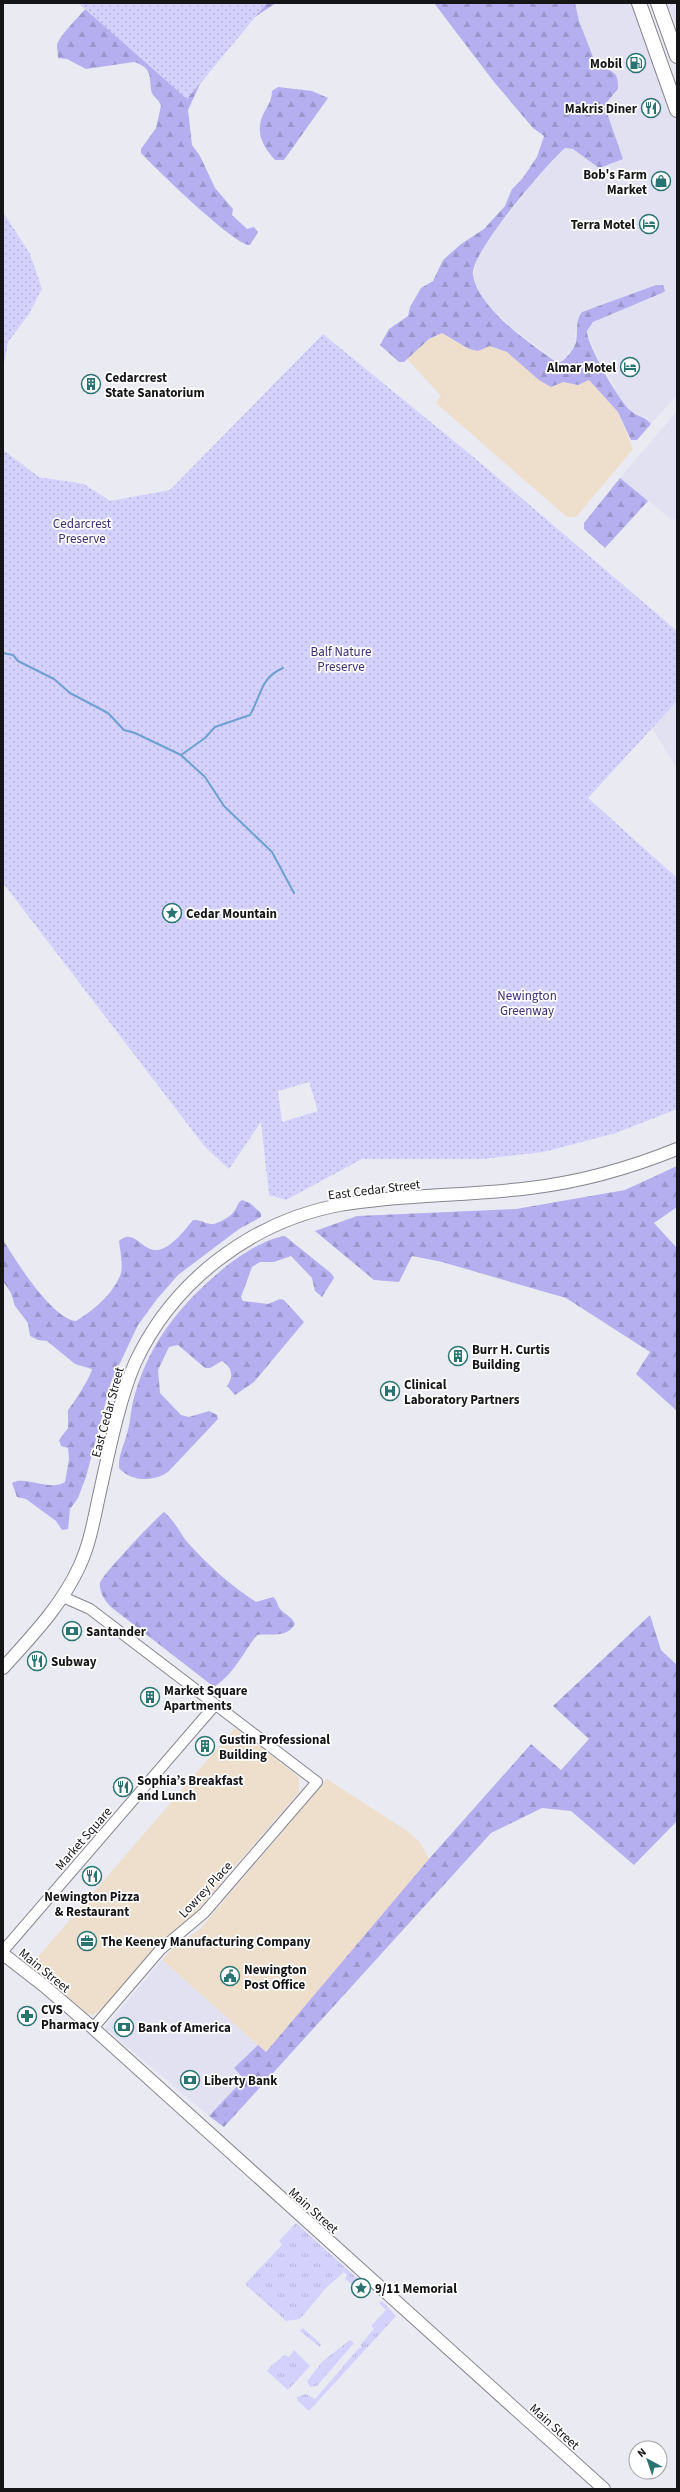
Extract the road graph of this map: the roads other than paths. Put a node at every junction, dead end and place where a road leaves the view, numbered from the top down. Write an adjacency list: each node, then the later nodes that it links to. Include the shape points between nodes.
1 (639, 3): 4 (highway)
2 (658, 3): 3 (highway)
3 (677, 56): 4 (highway)
4 (660, 60): 5 (highway)
5 (677, 110)
6 (677, 1149): 7 (main road, East Cedar Street, via 608,1172 543,1186 358,1202 302,1214 237,1246 198,1276 170,1306 146,1341 128,1380 91,1534 80,1564)
7 (63, 1597): 8 (main road, East Cedar Street, via 39,1629); 9 (street, via 90,1609)
8 (3, 1668)
9 (215, 1705): 10 (street, Market Square); 11 (street, Lowrey Place, via 317,1782 204,1913 160,1950)
10 (3, 1953): 11 (main road, Main Street)
11 (93, 2028): 12 (main road, Main Street)
12 (604, 2489)

